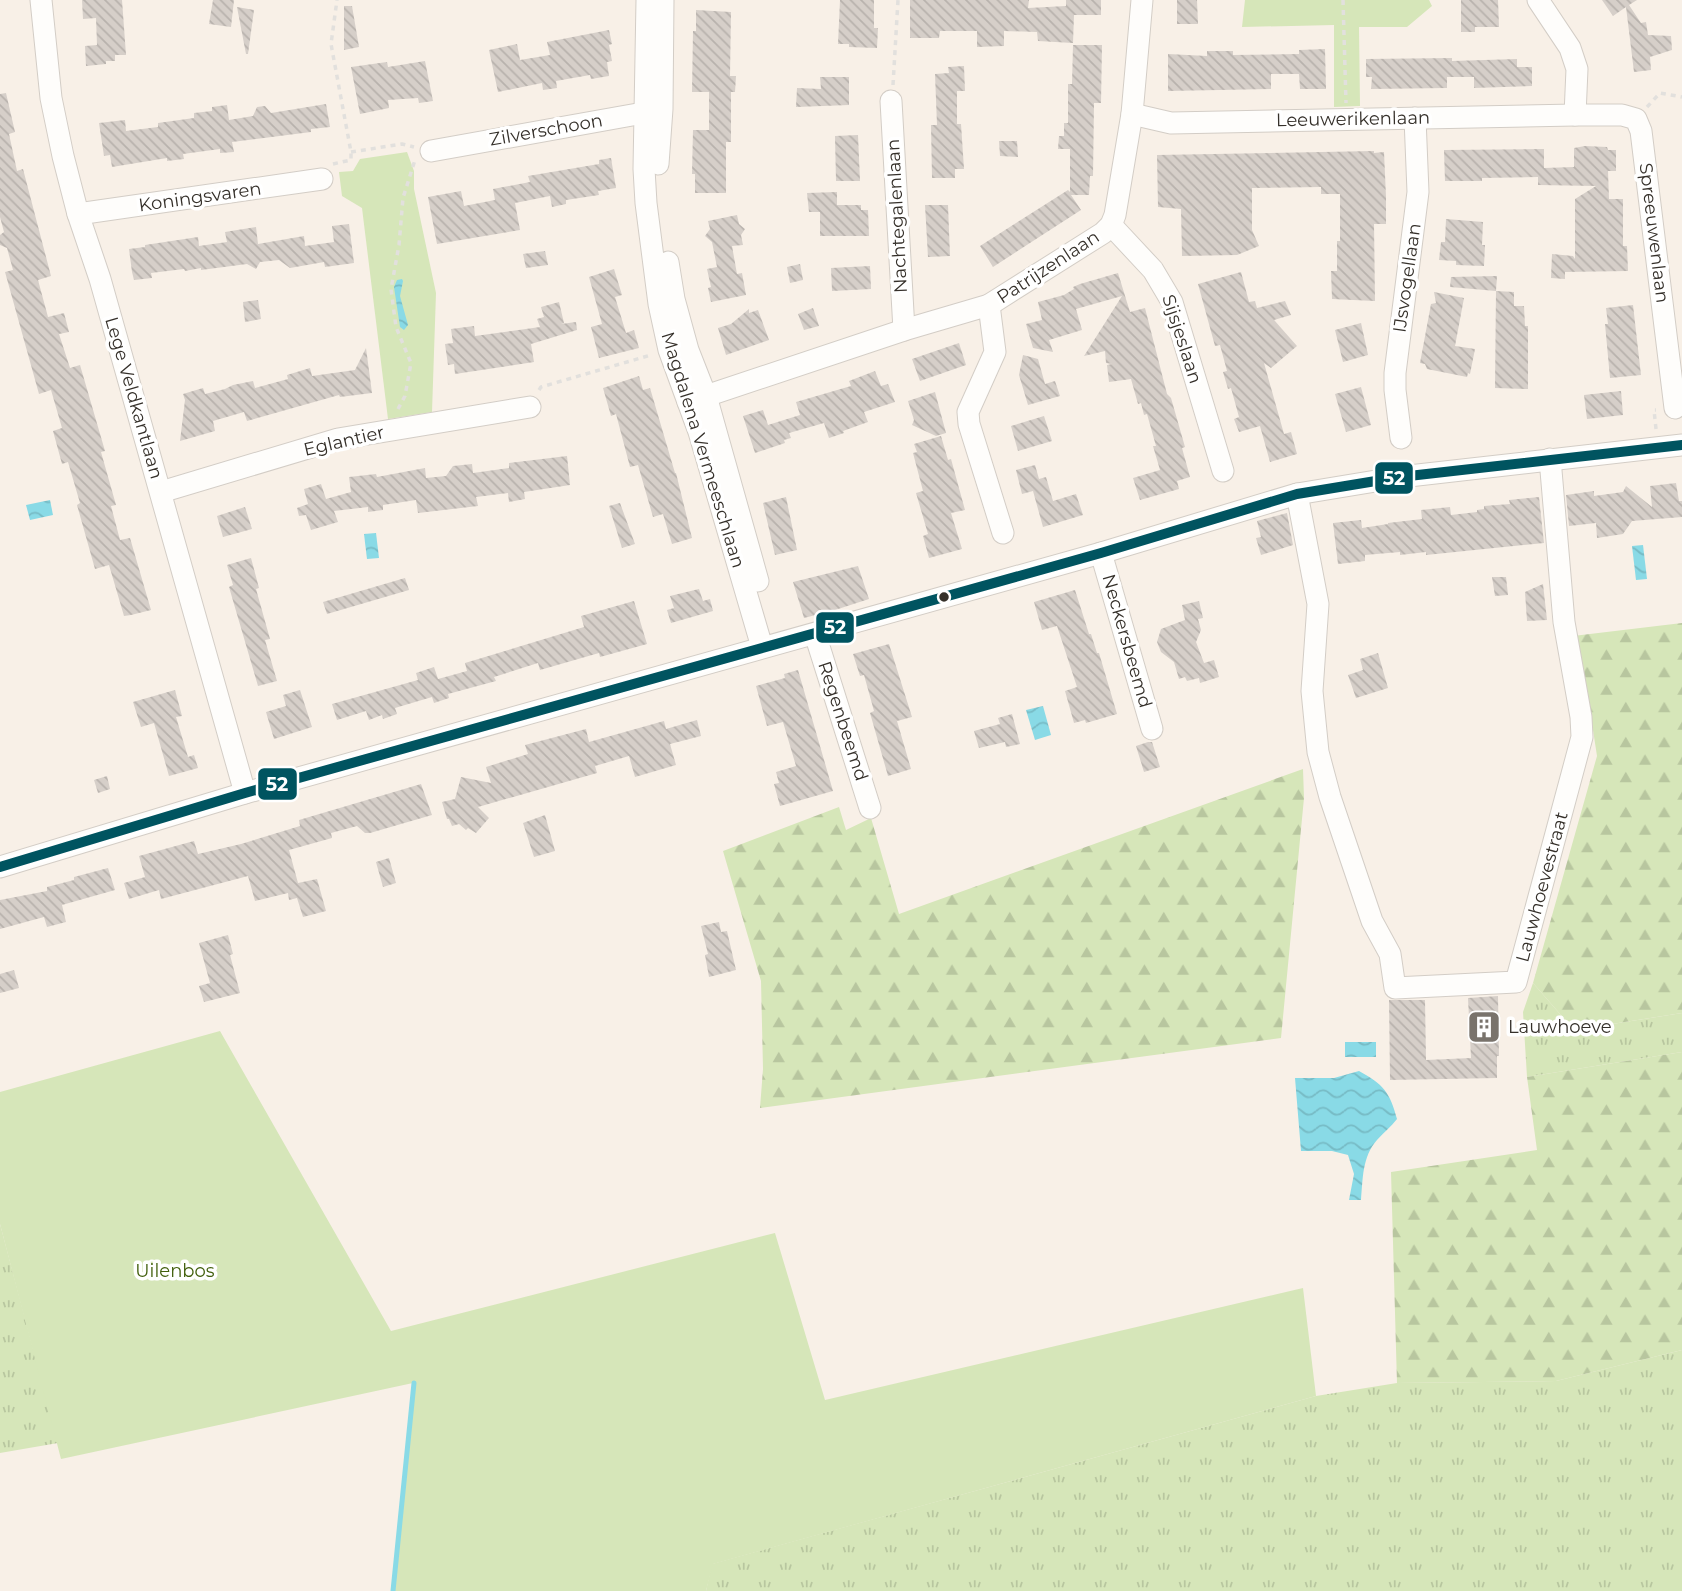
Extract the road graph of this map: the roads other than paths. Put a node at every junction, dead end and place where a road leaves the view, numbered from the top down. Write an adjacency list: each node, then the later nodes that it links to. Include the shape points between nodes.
1 (41, 0): 13 (street, Lege Veldkantlaan, via 51,98)
2 (647, 0): 7 (street, Magdalena Vermeeschlaan)
3 (663, 0): 7 (street, Magdalena Vermeeschlaan)
4 (1142, 0): 8 (street, Patrijzenlaan)
5 (1538, 0): 9 (street, via 1570,48 1577,69)
6 (891, 102): 16 (street, Nachtegalenlaan)
7 (654, 111): 11 (street, Zilverschoon); 17 (street, Magdalena Vermeeschlaan, via 665,244); 17 (street, Magdalena Vermeeschlaan, via 644,169 659,304 669,350)
8 (1132, 114): 10 (street, Leeuwerikenlaan, via 1171,123); 14 (street, Patrijzenlaan)
9 (1575, 114): 10 (street, Leeuwerikenlaan); 19 (street, Spreeuwenlaan, via 1622,115 1636,119 1641,131)
10 (1415, 118): 20 (street, IJsvogellaan, via 1418,192 1395,373)
11 (431, 151)
12 (322, 179): 13 (street, Koningsvaren)
13 (78, 214): 24 (street, Lege Veldkantlaan)
14 (1111, 225): 15 (street, Patrijzenlaan); 23 (street, Sijsjeslaan, via 1153,270 1172,302)
15 (989, 305): 16 (street, Patrijzenlaan); 26 (street, via 995,352 968,412)
16 (904, 330): 17 (street, Patrijzenlaan)
17 (697, 399): 29 (street, Magdalena Vermeeschlaan)
18 (530, 407): 24 (street, Eglantier, via 338,439)
19 (1675, 408)
20 (1401, 438)
21 (1682, 445): 22 (street)
22 (1550, 459): 25 (street); 25 (street, Lauwhoevestraat, via 1564,622 1582,737 1516,982 1395,988 1390,954 1372,921 1318,752 1312,691 1318,604)
23 (1223, 471)
24 (162, 492): 31 (street, Lege Veldkantlaan)
25 (1297, 494): 27 (street)
26 (1003, 533)
27 (1101, 553): 28 (street); 30 (street, Neckersbeemd)
28 (815, 634): 29 (street); 32 (street, Regenbeemd)
29 (769, 645): 31 (street)
30 (1152, 729)
31 (245, 793): 33 (street)
32 (870, 808)
33 (0, 867)

